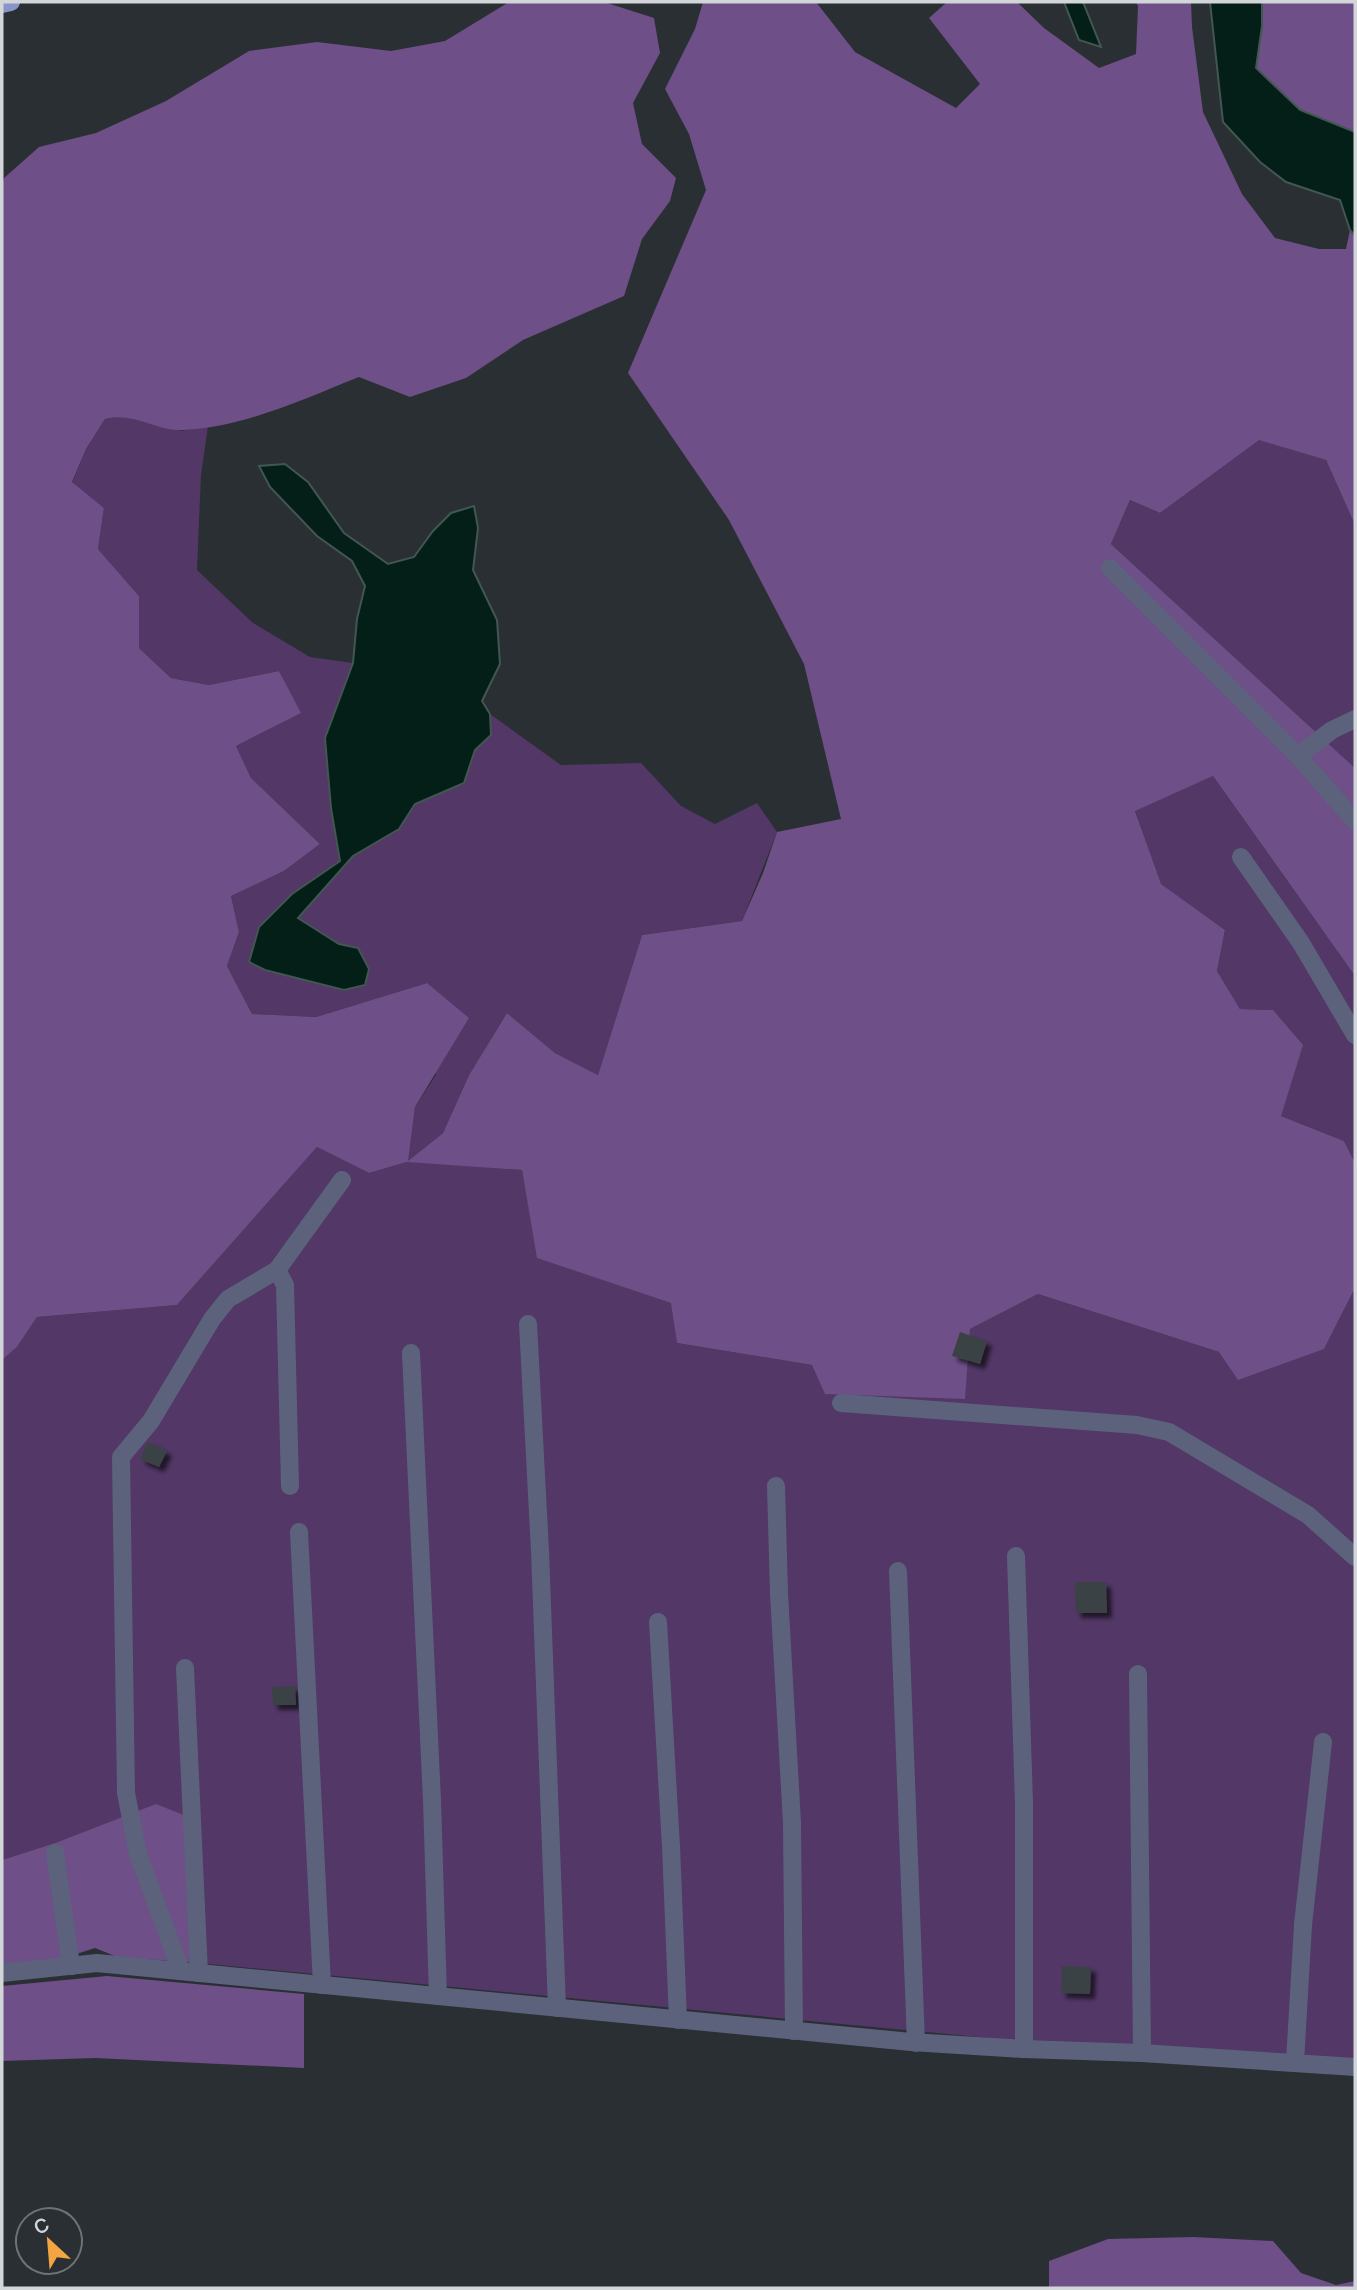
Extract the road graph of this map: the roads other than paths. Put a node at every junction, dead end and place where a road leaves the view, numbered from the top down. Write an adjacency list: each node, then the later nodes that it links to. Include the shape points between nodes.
1 (11, 2): 2 (main road)
2 (2, 4)
3 (1111, 569): 5 (street)
4 (1355, 719): 5 (street)
5 (1298, 756): 6 (street)
6 (1355, 821)
7 (1241, 858): 8 (street, via 1301,943)
8 (1355, 1035)
9 (342, 1180): 10 (street)
10 (277, 1270): 14 (street, via 285,1285); 27 (street, via 228,1299 151,1421 121,1457 126,1793 138,1854)
11 (528, 1324): 30 (street)
12 (411, 1353): 29 (street)
13 (841, 1403): 18 (street, via 1137,1425 1169,1432 1308,1515)
14 (290, 1486)
15 (776, 1486): 32 (street, via 792,1823)
16 (299, 1532): 28 (street)
17 (1016, 1556): 34 (street, via 1024,1803)
18 (1355, 1557)
19 (898, 1571): 33 (street)
20 (658, 1622): 31 (street)
21 (185, 1668): 27 (street)
22 (1138, 1674): 35 (street)
23 (1323, 1742): 36 (street, via 1303,1925)
24 (55, 1853): 25 (street)
25 (71, 1966): 26 (street); 27 (street, via 97,1963)
26 (2, 1972)
27 (190, 1972): 28 (street)
28 (322, 1985): 29 (street)
29 (438, 1996): 30 (street)
30 (557, 2008): 31 (street)
31 (678, 2020): 32 (street)
32 (794, 2031): 33 (street)
33 (916, 2043): 34 (street)
34 (1024, 2049): 35 (street)
35 (1142, 2053): 36 (street)
36 (1295, 2062): 37 (street)
37 (1355, 2067)

